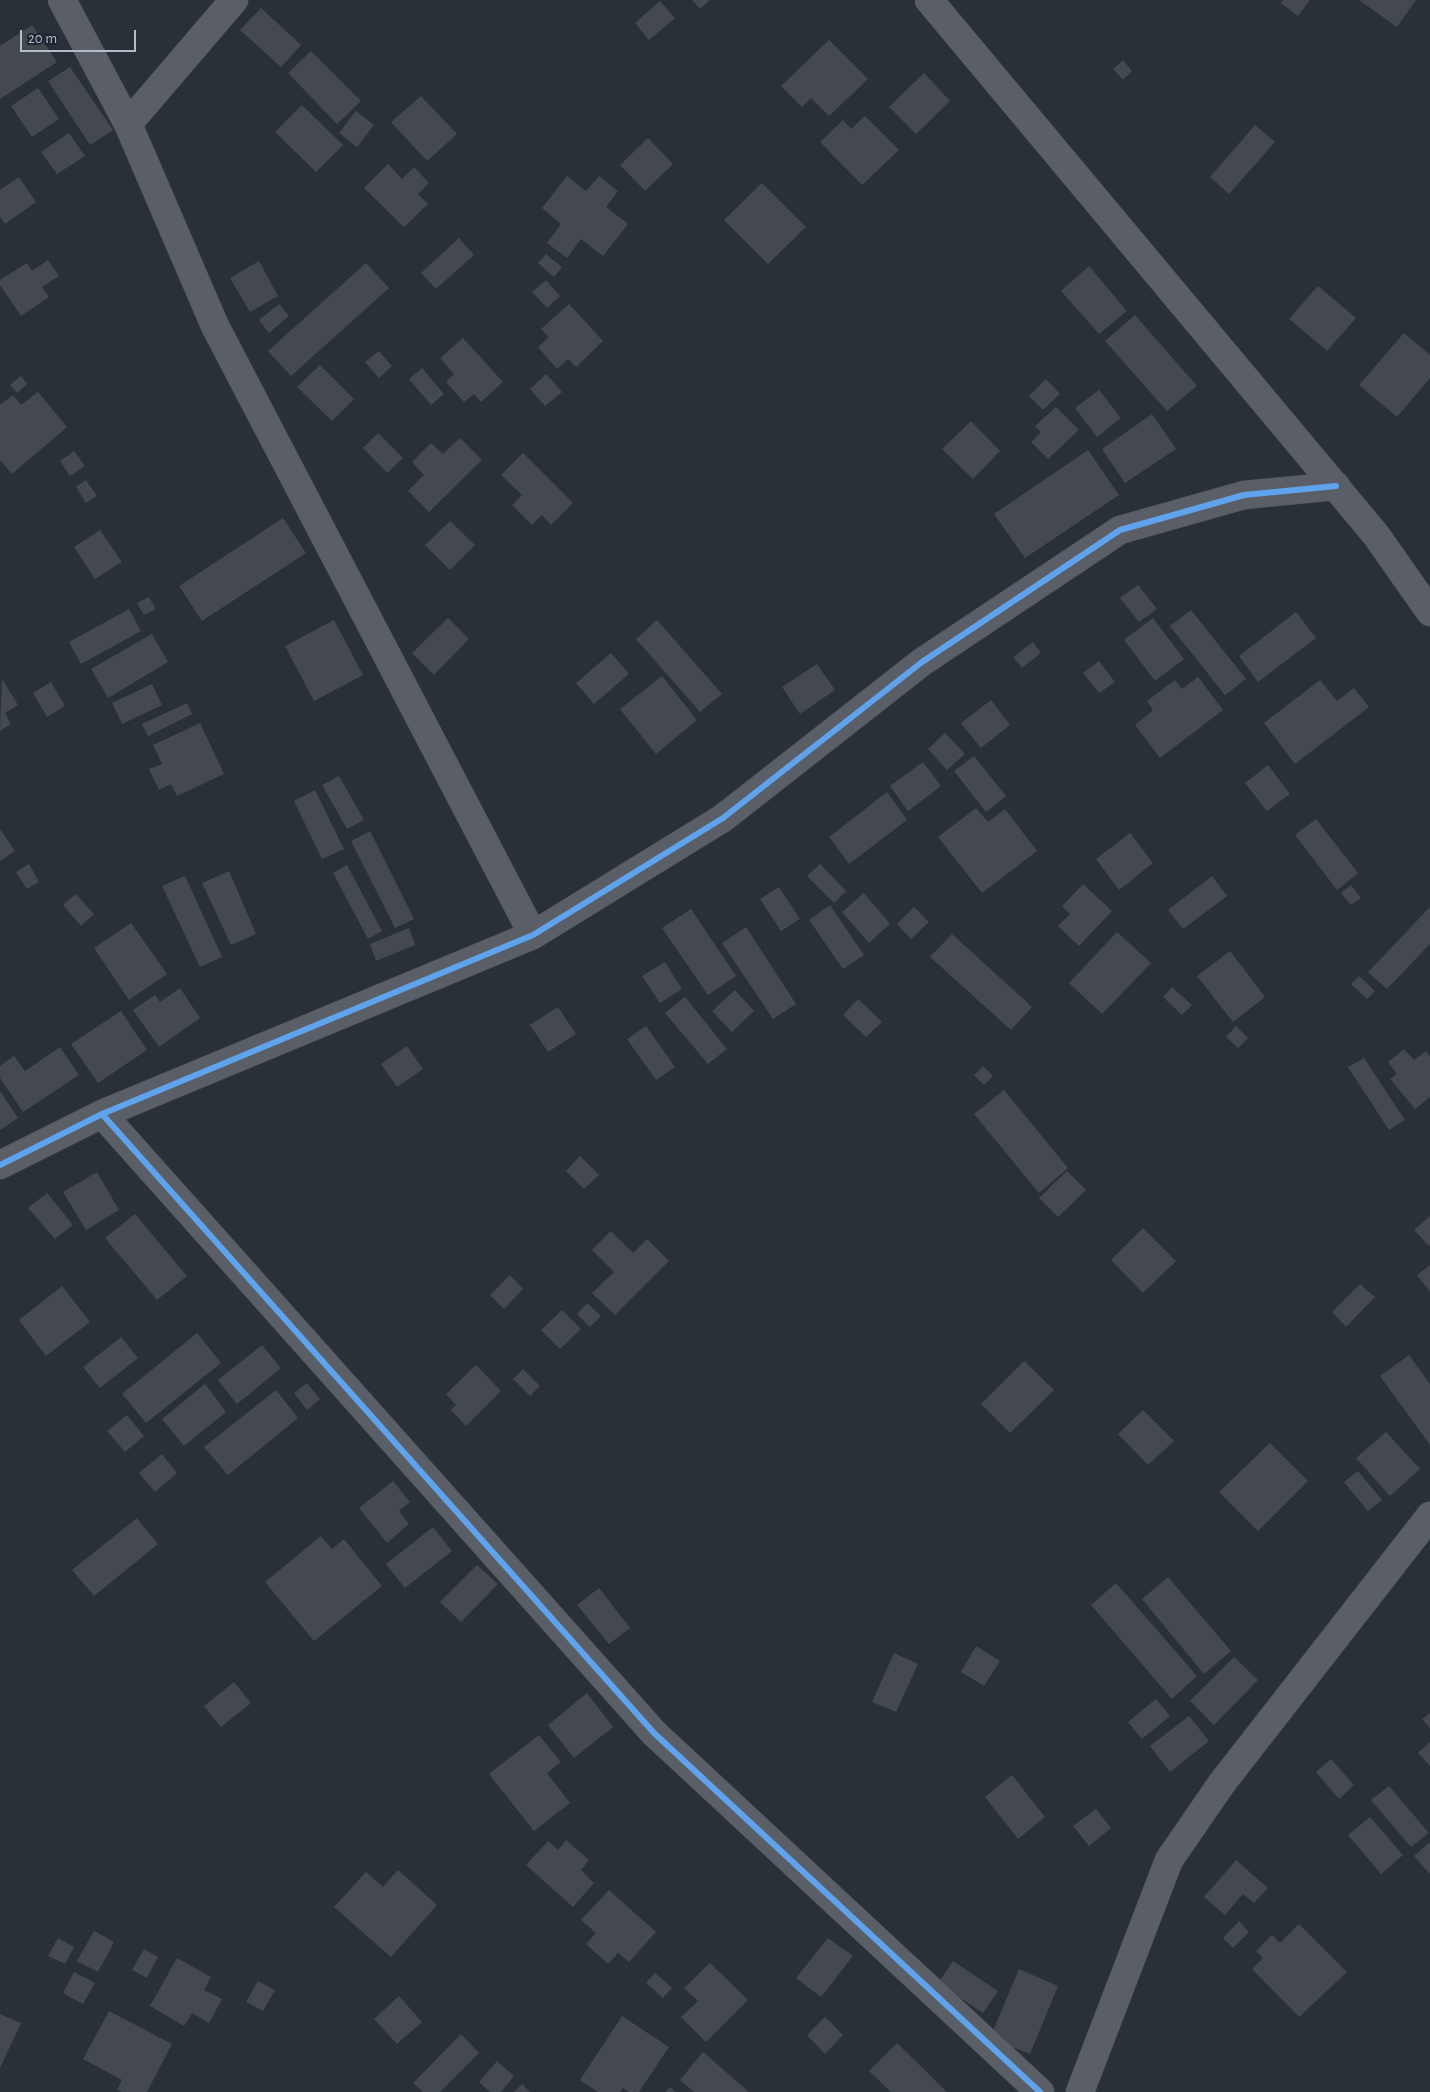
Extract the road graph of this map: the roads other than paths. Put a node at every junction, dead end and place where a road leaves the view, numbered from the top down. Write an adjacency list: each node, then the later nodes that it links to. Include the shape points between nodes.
1 (62, 0): 4 (street)
2 (234, 0): 4 (street)
3 (929, 0): 5 (street)
4 (128, 124): 7 (street, via 214,326)
5 (1336, 486): 6 (street); 7 (street, via 1244,495 1120,530 922,662 723,818)
6 (1430, 612)
7 (533, 935): 8 (street)
8 (102, 1114): 9 (street); 11 (street, via 654,1733)
9 (0, 1165)
10 (1430, 1516): 12 (street, via 1222,1784 1170,1860)
11 (1040, 2092)
12 (1080, 2092)

